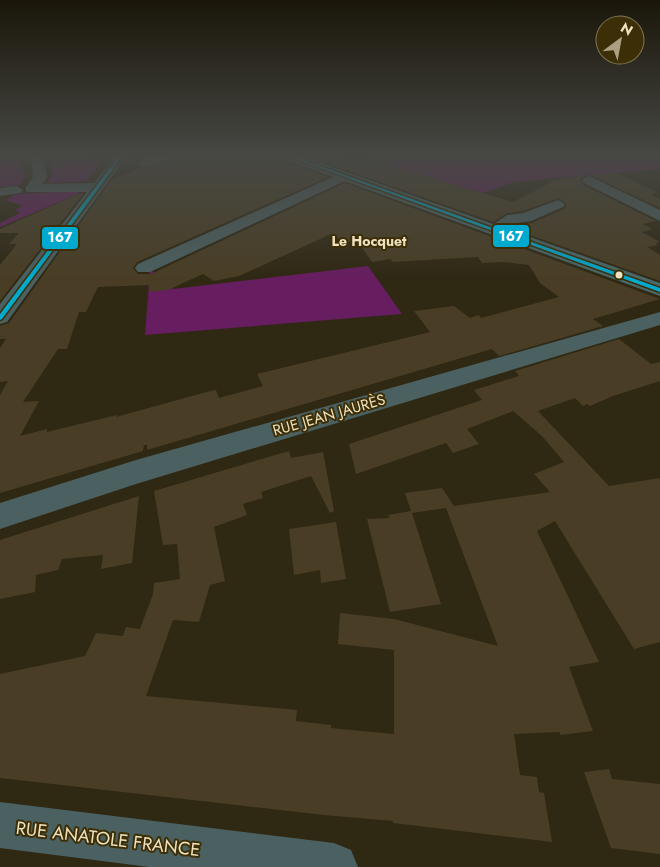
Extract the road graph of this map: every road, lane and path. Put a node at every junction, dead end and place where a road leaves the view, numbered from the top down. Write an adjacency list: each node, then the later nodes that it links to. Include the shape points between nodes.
1 (88, 197): 10 (street)
2 (297, 197): 8 (street)
3 (403, 197): 7 (street)
4 (623, 197): 6 (street)
5 (558, 204): 7 (street, via 525,218 513,218)
6 (660, 216)
7 (493, 230): 9 (street)
8 (144, 268)
9 (660, 290)
10 (0, 318)
11 (660, 318): 12 (street, RUE JEAN JAURÈS, via 136,472)
12 (0, 516)
13 (0, 826): 14 (street, RUE ANATOLE FRANCE)
14 (334, 867)

